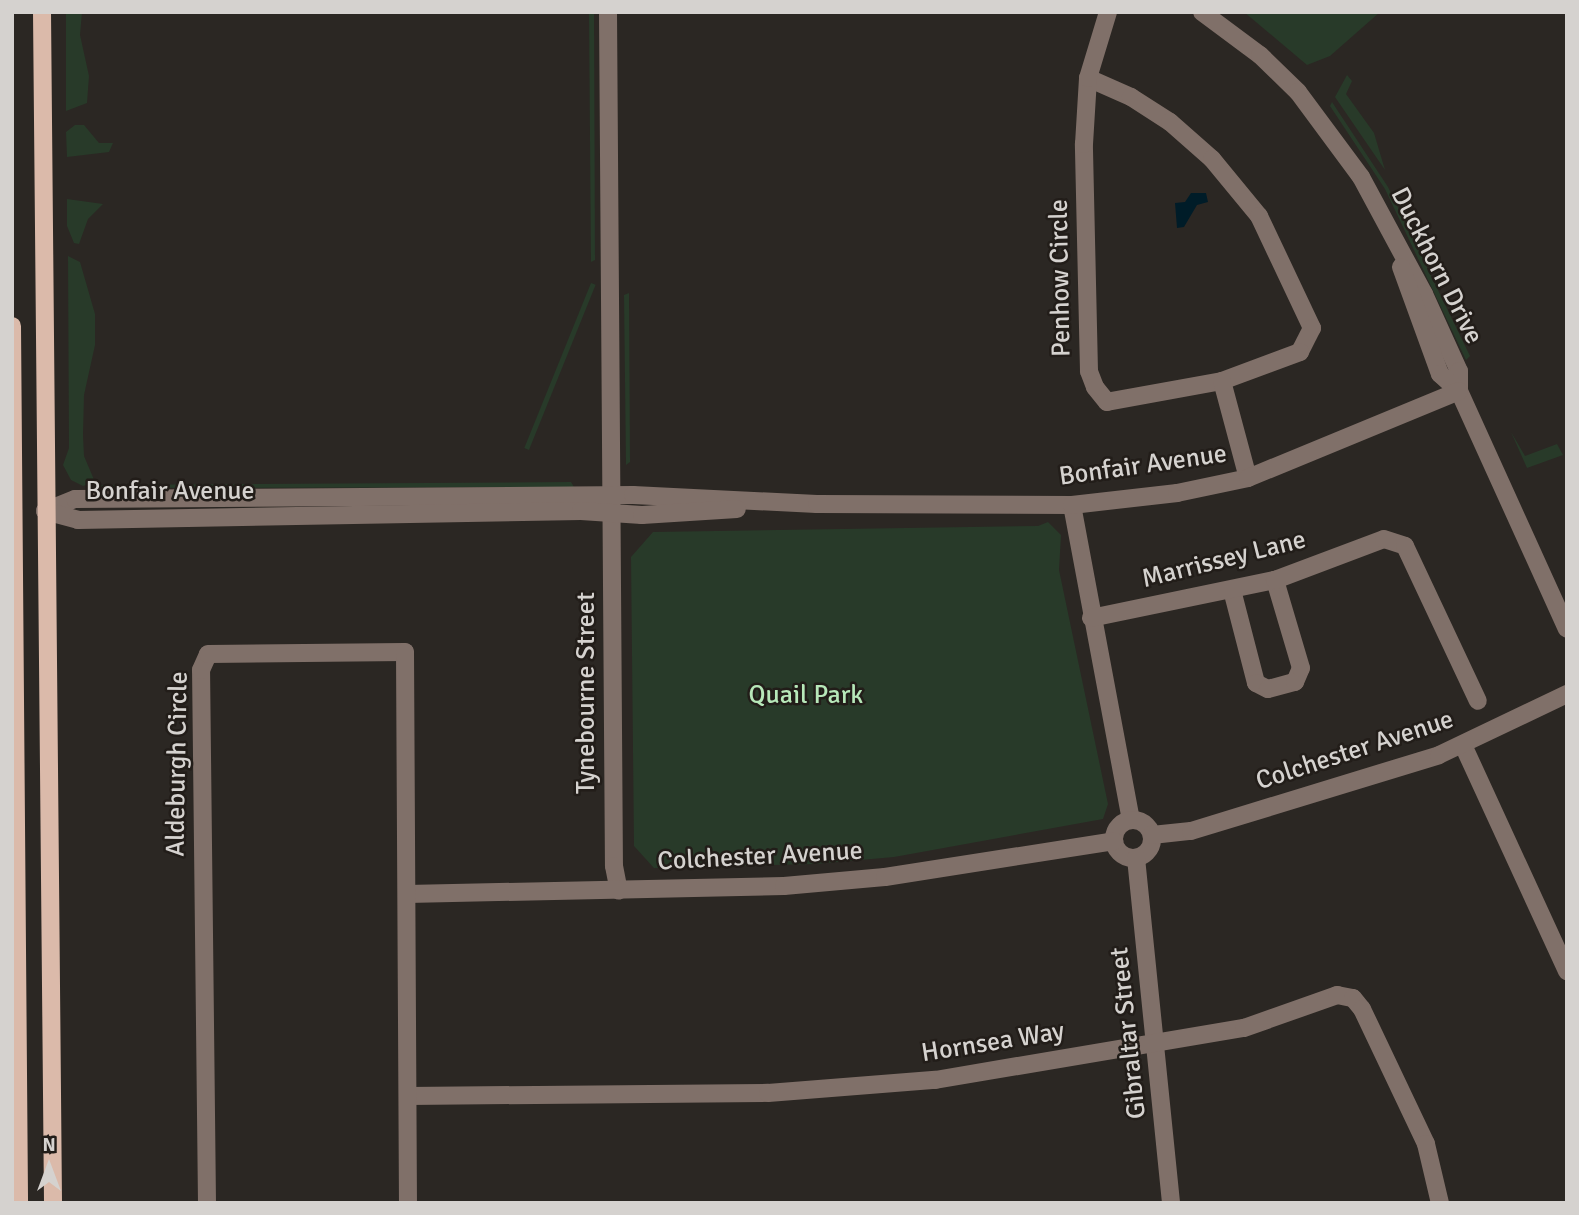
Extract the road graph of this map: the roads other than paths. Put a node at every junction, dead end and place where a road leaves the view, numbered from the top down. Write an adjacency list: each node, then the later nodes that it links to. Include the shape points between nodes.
1 (42, 12): 12 (main road)
2 (608, 12): 10 (street, Tynebourne Street)
3 (1108, 12): 5 (street, Penhow Circle)
4 (1202, 12): 8 (street, Duckhorn Drive, via 1260,55 1298,92 1354,166 1392,237 1440,374)
5 (1088, 78): 7 (street, Penhow Circle, via 1084,144 1089,358 1095,387 1107,402); 7 (street, Penhow Circle, via 1131,97 1212,159 1259,216 1312,328 1300,352)
6 (12, 326): 29 (main road)
7 (1222, 381): 9 (street)
8 (1459, 391): 9 (street, Bonfair Avenue); 16 (street)
9 (1248, 478): 11 (street, Bonfair Avenue, via 1177,493)
10 (611, 504): 11 (street, Bonfair Avenue); 12 (street, Bonfair Avenue, via 78,520); 24 (street, Tynebourne Street, via 614,866)
11 (1072, 505): 15 (street)
12 (45, 511): 30 (main road)
13 (1275, 580): 14 (street, Marrissey Lane); 14 (street, via 1301,668 1295,682 1268,689 1256,683); 18 (street, Marrissey Lane, via 1384,539 1405,546)
14 (1232, 590): 15 (street, Marrissey Lane)
15 (1091, 618): 20 (street)
16 (1567, 629)
17 (1567, 694): 19 (street, Colchester Avenue)
18 (1478, 701)
19 (1463, 745): 21 (street, Colchester Avenue, via 1191,831); 26 (street)
20 (1130, 820): 21 (street, via 1145,824); 22 (street, via 1117,828)
21 (1152, 835): 23 (street, via 1147,853)
22 (1114, 841): 23 (street, via 1124,856); 24 (street, Colchester Avenue, via 886,877 784,886)
23 (1136, 859): 27 (street, Gibraltar Street)
24 (619, 891): 25 (street, Colchester Avenue)
25 (407, 894): 28 (street, Aldeburgh Circle); 31 (street, Aldeburgh Circle, via 405,652 208,654 201,670)
26 (1567, 971)
27 (1157, 1043): 28 (street, Hornsea Way, via 852,1089); 33 (street, Gibraltar Street); 34 (street, Hornsea Way, via 1244,1028 1337,995 1353,998 1426,1144)
28 (408, 1096): 32 (street, Aldeburgh Circle)
29 (19, 1203)
30 (53, 1203)
31 (207, 1203)
32 (408, 1203)
33 (1171, 1203)
34 (1440, 1203)

